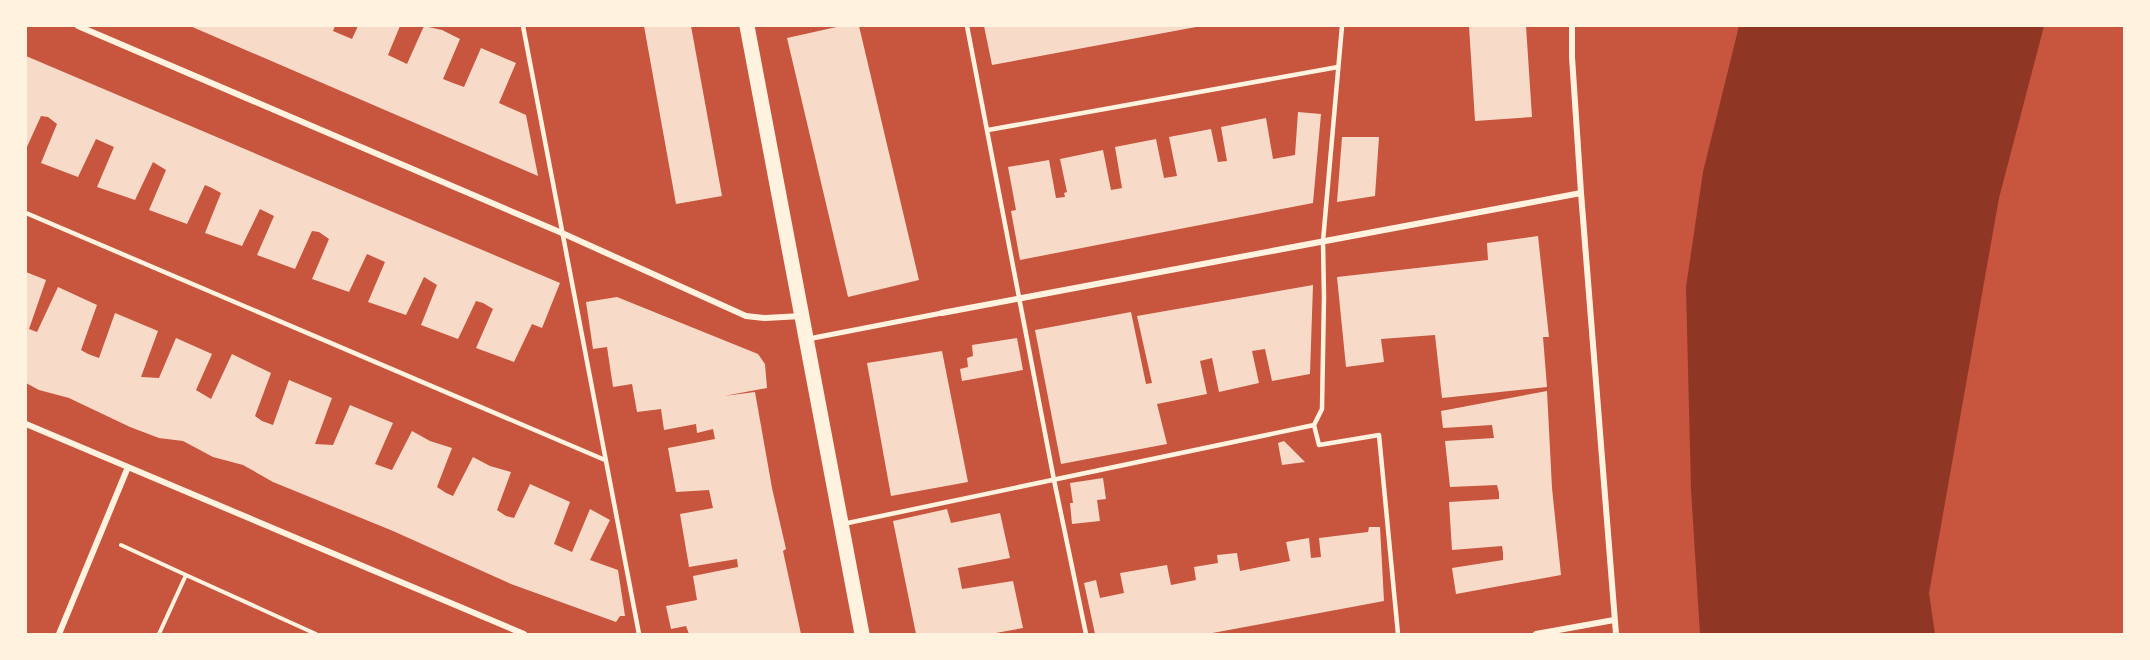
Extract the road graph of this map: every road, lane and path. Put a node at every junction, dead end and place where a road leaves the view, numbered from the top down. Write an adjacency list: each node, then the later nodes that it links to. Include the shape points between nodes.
1 (78, 26): 11 (street)
2 (523, 26): 11 (lane)
3 (747, 26): 15 (main road)
4 (968, 26): 8 (lane)
5 (1342, 26): 7 (lane)
6 (1572, 26): 9 (street)
7 (1338, 67): 8 (lane); 12 (lane)
8 (988, 130): 13 (lane)
9 (1581, 193): 12 (street); 25 (street)
10 (26, 213): 19 (lane)
11 (562, 233): 15 (street, via 746,316); 19 (lane)
12 (1323, 241): 13 (street); 18 (lane, via 1322,409)
13 (1019, 298): 14 (street); 21 (lane)
14 (942, 313): 16 (street)
15 (801, 316): 16 (main road)
16 (806, 340): 22 (main road)
17 (26, 424): 20 (street)
18 (1314, 425): 21 (lane); 33 (lane, via 1319,445 1379,435)
19 (605, 460): 30 (lane)
20 (128, 467): 23 (street); 29 (street)
21 (1054, 480): 22 (lane); 32 (lane)
22 (841, 524): 31 (main road)
23 (100, 536): 24 (path); 26 (street)
24 (186, 575): 27 (path); 28 (path)
25 (1614, 620): 34 (street); 35 (street)
26 (59, 634)
27 (159, 634)
28 (316, 634)
29 (524, 634)
30 (639, 634)
31 (862, 634)
32 (1086, 634)
33 (1398, 634)
34 (1536, 634)
35 (1616, 634)

